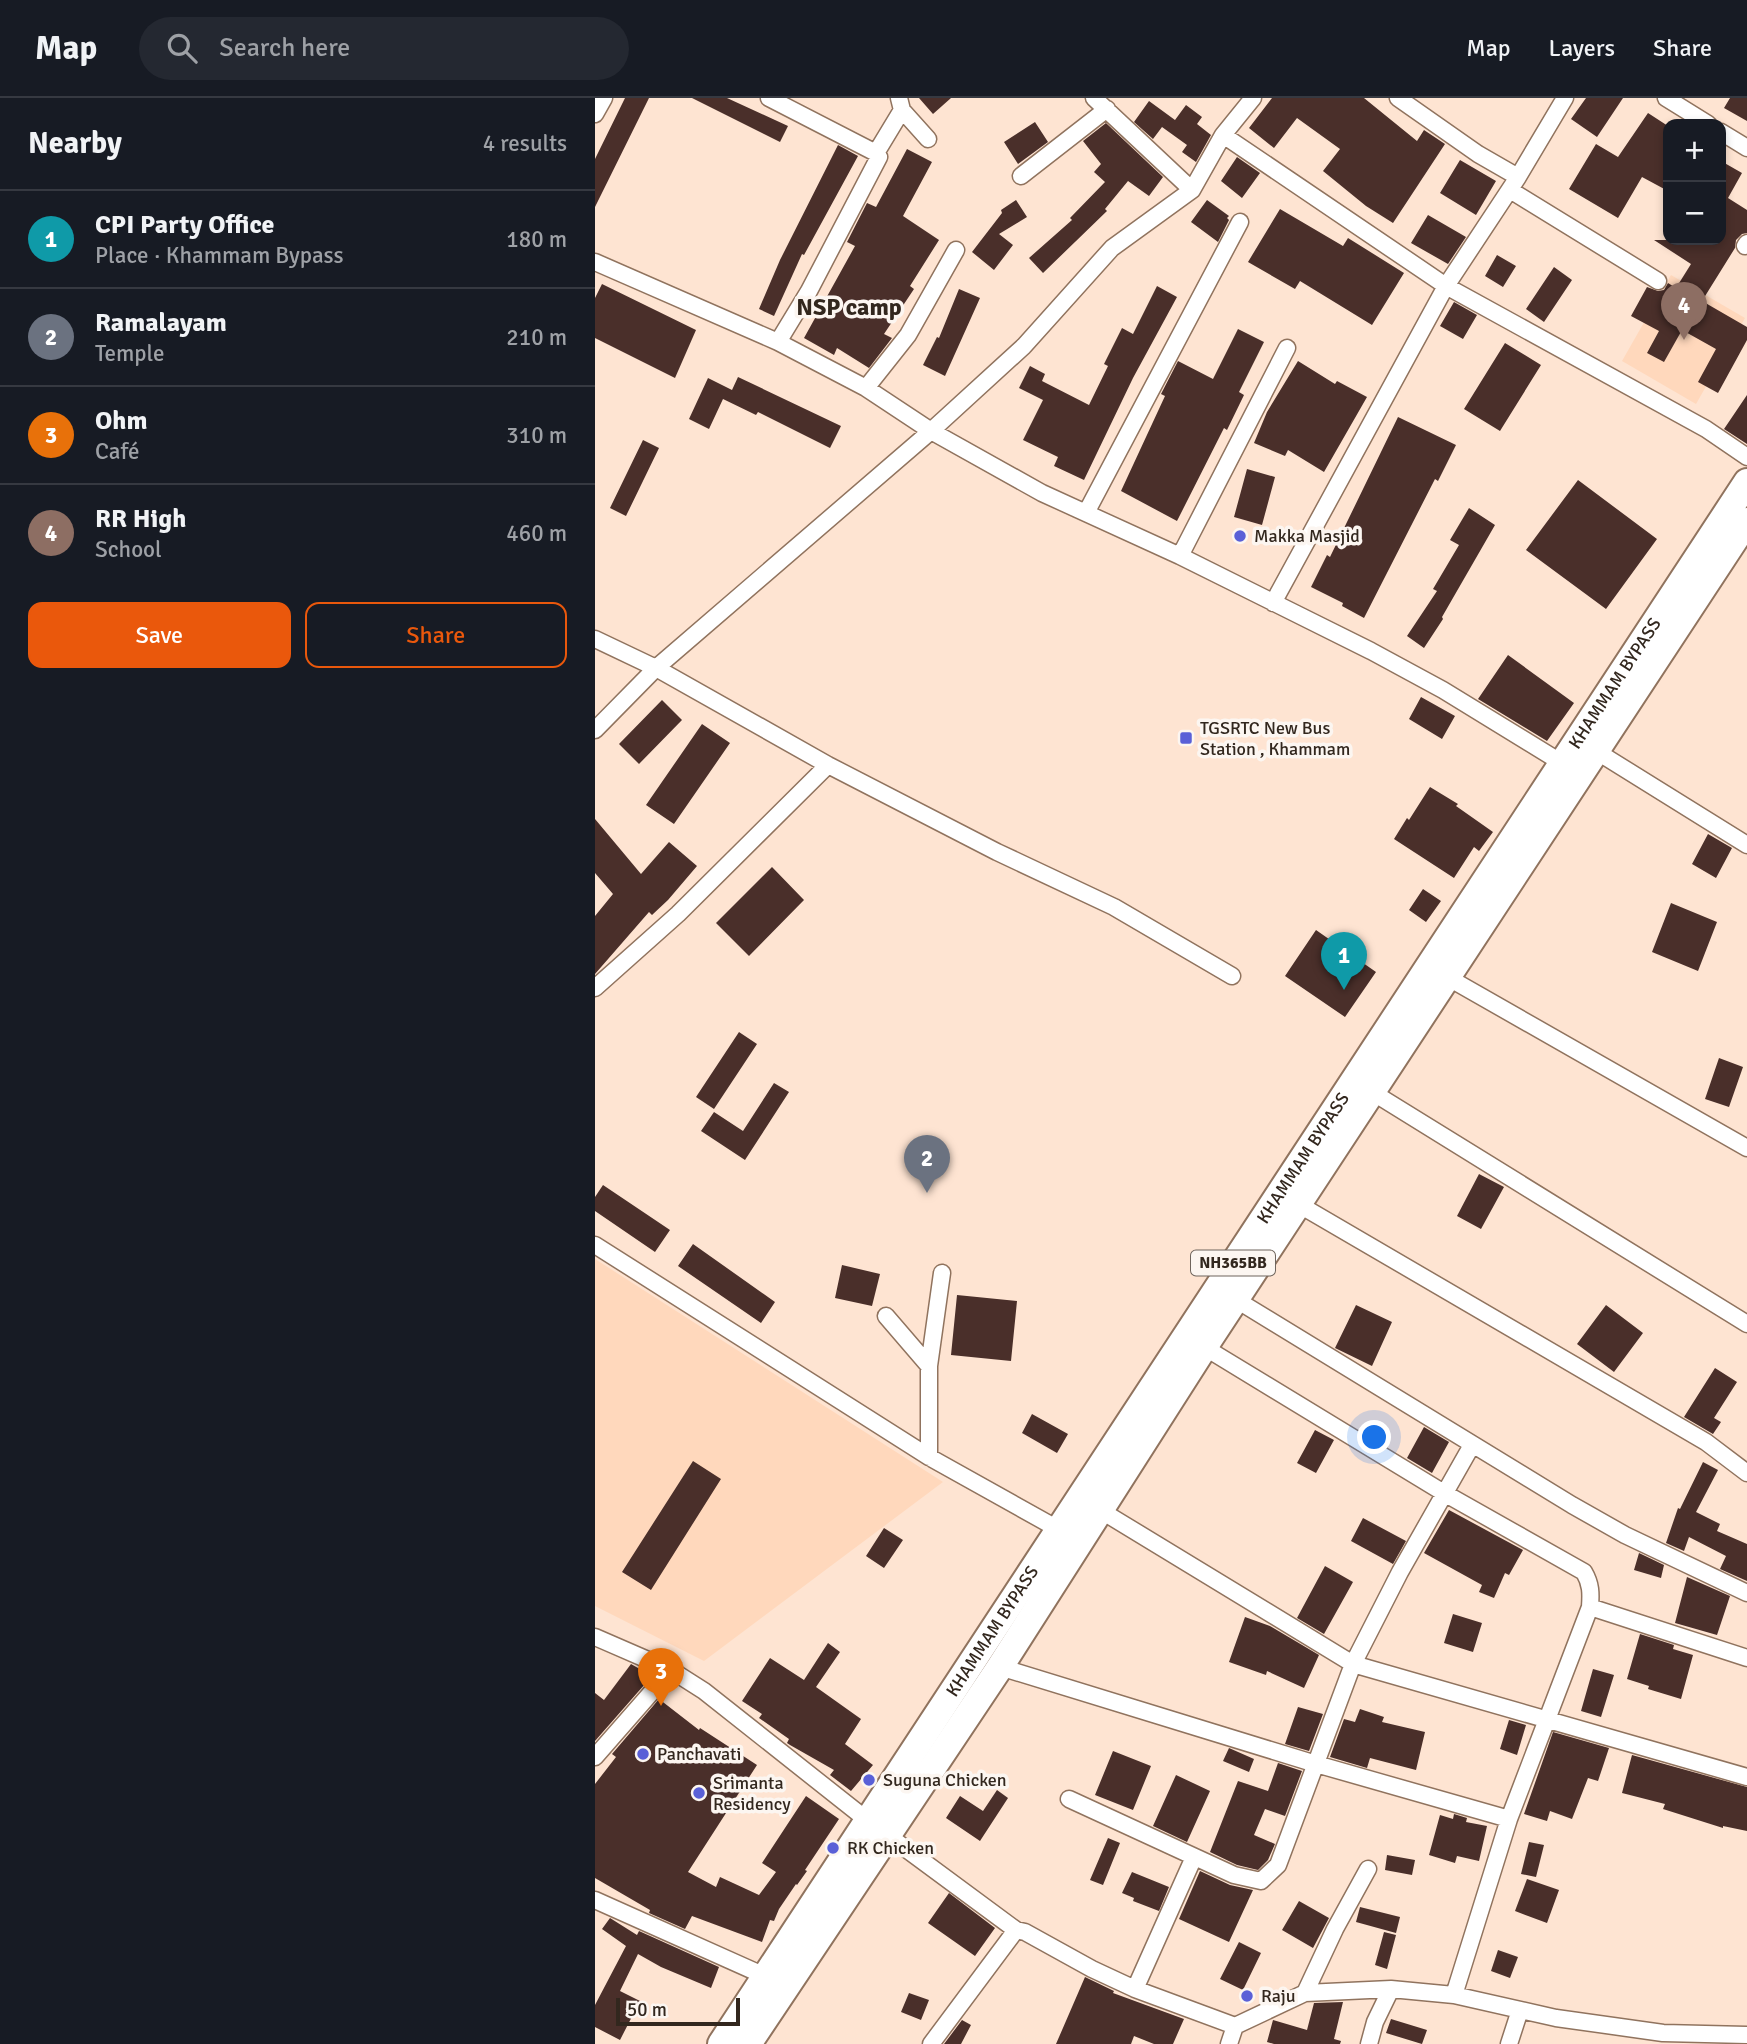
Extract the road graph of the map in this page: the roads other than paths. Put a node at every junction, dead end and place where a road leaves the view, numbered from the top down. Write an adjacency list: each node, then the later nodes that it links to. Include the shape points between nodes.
1 (604, 98): 10 (street)
2 (769, 98): 16 (street)
3 (1094, 98): 9 (street)
4 (1253, 98): 12 (street)
5 (1398, 98): 18 (street)
6 (1565, 98): 18 (street)
7 (1666, 98): 11 (street)
8 (901, 104): 14 (street); 16 (street)
9 (1107, 110): 17 (street); 19 (street)
10 (595, 114)
11 (1700, 119)
12 (1223, 135): 19 (street); 24 (street)
13 (1726, 135): 15 (street)
14 (928, 139)
15 (1747, 148)
16 (876, 153): 25 (street, via 879,157)
17 (1021, 176)
18 (1514, 183): 23 (street); 24 (street)
19 (1192, 190): 28 (street, via 1112,248 1024,346)
20 (1240, 222): 31 (street)
21 (956, 250): 27 (street, via 908,335)
22 (595, 262): 25 (street)
23 (1658, 281)
24 (1446, 286): 29 (street, via 1706,429); 34 (street)
25 (778, 342): 27 (street)
26 (1287, 348): 33 (street)
27 (866, 388): 28 (street)
28 (931, 431): 31 (street); 36 (street)
29 (1747, 457)
30 (1747, 482): 38 (highway, KHAMMAM BYPASS / NH365BB)
31 (1086, 513): 33 (street)
32 (1747, 521): 38 (highway, KHAMMAM BYPASS / NH365BB)
33 (1180, 556): 34 (street)
34 (1273, 603): 38 (street)
35 (595, 639): 36 (street)
36 (656, 668): 37 (street); 39 (street)
37 (595, 730)
38 (1580, 762): 40 (street); 42 (highway, KHAMMAM BYPASS / NH365BB); 44 (highway, KHAMMAM BYPASS / NH365BB)
39 (828, 765): 41 (street, via 1114,907); 43 (street, via 678,914)
40 (1747, 845)
41 (1232, 976)
42 (1447, 977): 44 (highway, KHAMMAM BYPASS / NH365BB); 45 (street)
43 (595, 988)
44 (1370, 1081): 46 (highway, KHAMMAM BYPASS / NH365BB); 51 (street); 59 (highway, KHAMMAM BYPASS / NH365BB)
45 (1747, 1148)
46 (1297, 1204): 49 (highway, KHAMMAM BYPASS / NH365BB); 56 (street, via 1706,1442)
47 (595, 1245): 55 (street)
48 (942, 1273): 53 (street)
49 (1235, 1299): 52 (highway, KHAMMAM BYPASS / NH365BB); 54 (street)
50 (886, 1316): 53 (street)
51 (1747, 1324)
52 (1204, 1347): 57 (street); 58 (highway, KHAMMAM BYPASS / NH365BB)
53 (929, 1366): 55 (street)
54 (1472, 1445): 57 (street); 60 (street, via 1625,1535)
55 (929, 1457): 59 (street)
56 (1747, 1473)
57 (1444, 1493): 61 (street, via 1584,1572 1591,1590); 64 (street)
58 (1100, 1510): 64 (street); 65 (highway, KHAMMAM BYPASS / NH365BB)
59 (1058, 1529): 73 (highway, KHAMMAM BYPASS / NH365BB)
60 (1747, 1593)
61 (1590, 1606): 63 (street); 67 (street)
62 (595, 1637): 66 (street)
63 (1747, 1658)
64 (1353, 1664): 67 (street); 69 (street)
65 (1000, 1667): 69 (street); 73 (highway, KHAMMAM BYPASS / NH365BB)
66 (671, 1670): 68 (street); 73 (street)
67 (1545, 1720): 70 (street); 72 (street)
68 (595, 1757)
69 (1316, 1764): 72 (street); 74 (street, via 1278,1865 1261,1881)
70 (1747, 1777)
71 (1069, 1799): 74 (street)
72 (1509, 1819): 82 (street)
73 (877, 1828): 77 (street); 78 (highway, KHAMMAM BYPASS / NH365BB); 87 (highway, KHAMMAM BYPASS / NH365BB)
74 (1194, 1857): 79 (street)
75 (1368, 1869): 81 (street)
76 (595, 1900): 78 (street)
77 (1016, 1930): 79 (street); 88 (street)
78 (765, 1976): 86 (highway, KHAMMAM BYPASS / NH365BB)
79 (1135, 1989): 84 (street)
80 (1391, 1989): 81 (street); 82 (street); 90 (street)
81 (1305, 1993): 84 (street)
82 (1454, 1995): 83 (street)
83 (1520, 2010): 85 (street, via 1663,2033); 91 (street)
84 (1235, 2026): 89 (street)
85 (1747, 2035)
86 (721, 2044)
87 (748, 2044)
88 (931, 2044)
89 (1229, 2044)
90 (1369, 2044)
91 (1509, 2044)

